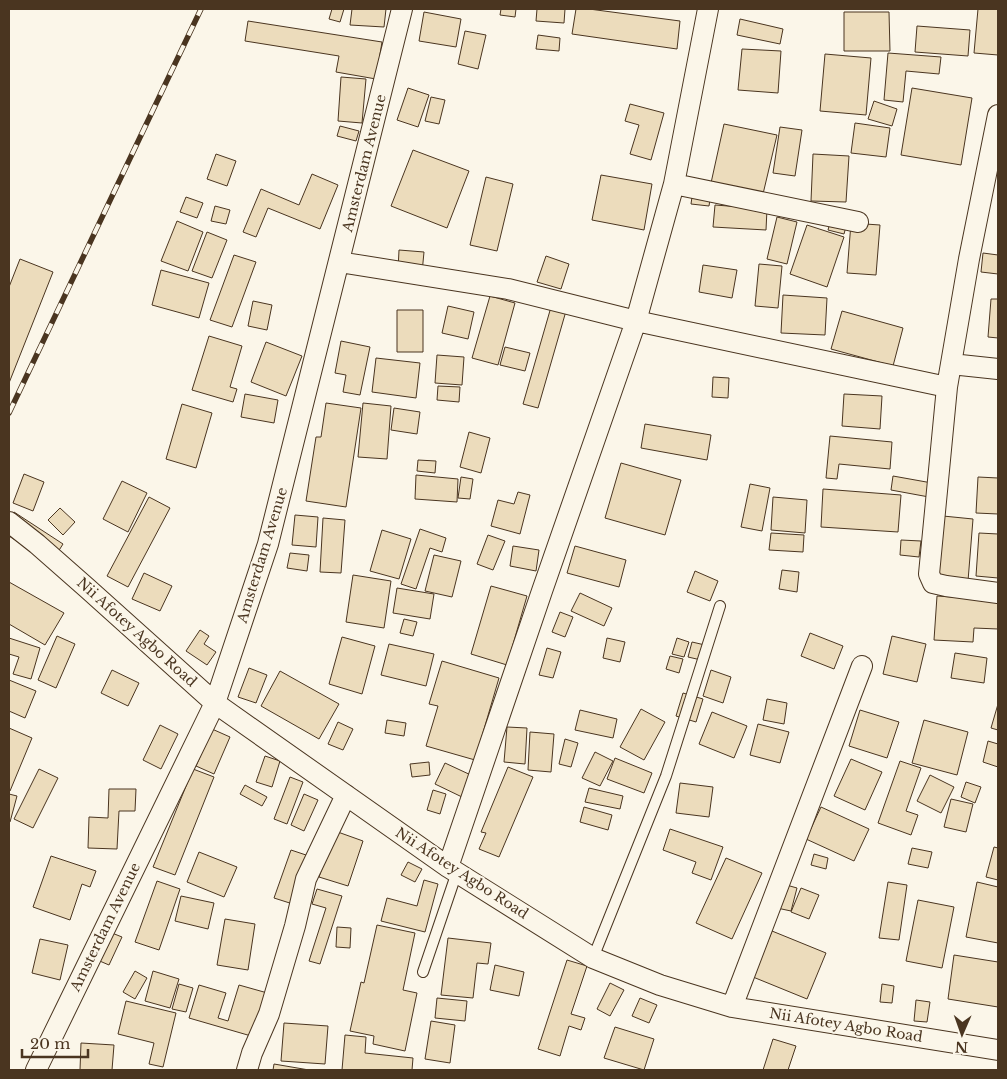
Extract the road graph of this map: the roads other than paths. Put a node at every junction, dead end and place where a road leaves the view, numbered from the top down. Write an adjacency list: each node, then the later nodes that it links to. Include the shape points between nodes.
1 (402, 9): 6 (street, Amsterdam Avenue)
2 (708, 9): 4 (street)
3 (998, 115): 8 (street)
4 (674, 184): 5 (street); 7 (street)
5 (858, 222)
6 (339, 262): 7 (street, via 508,289); 15 (street, Amsterdam Avenue, via 268,544)
7 (636, 321): 10 (street); 17 (street, via 542,591)
8 (952, 364): 9 (street); 10 (street)
9 (998, 369)
10 (947, 387): 12 (street, via 929,574 933,583)
11 (9, 522): 15 (street, Nii Afotey Agbo Road, via 80,581)
12 (998, 593)
13 (720, 606): 18 (lane, via 666,776)
14 (862, 666): 20 (street)
15 (215, 703): 16 (street, Nii Afotey Agbo Road); 22 (street, Amsterdam Avenue)
16 (346, 795): 17 (street, Nii Afotey Agbo Road); 23 (street, via 306,880 269,1014)
17 (452, 869): 18 (street, Nii Afotey Agbo Road); 19 (lane)
18 (593, 958): 20 (street, Nii Afotey Agbo Road, via 660,985)
19 (423, 972)
20 (732, 1007): 21 (street, Nii Afotey Agbo Road)
21 (998, 1050)
22 (36, 1070)
23 (247, 1070)

